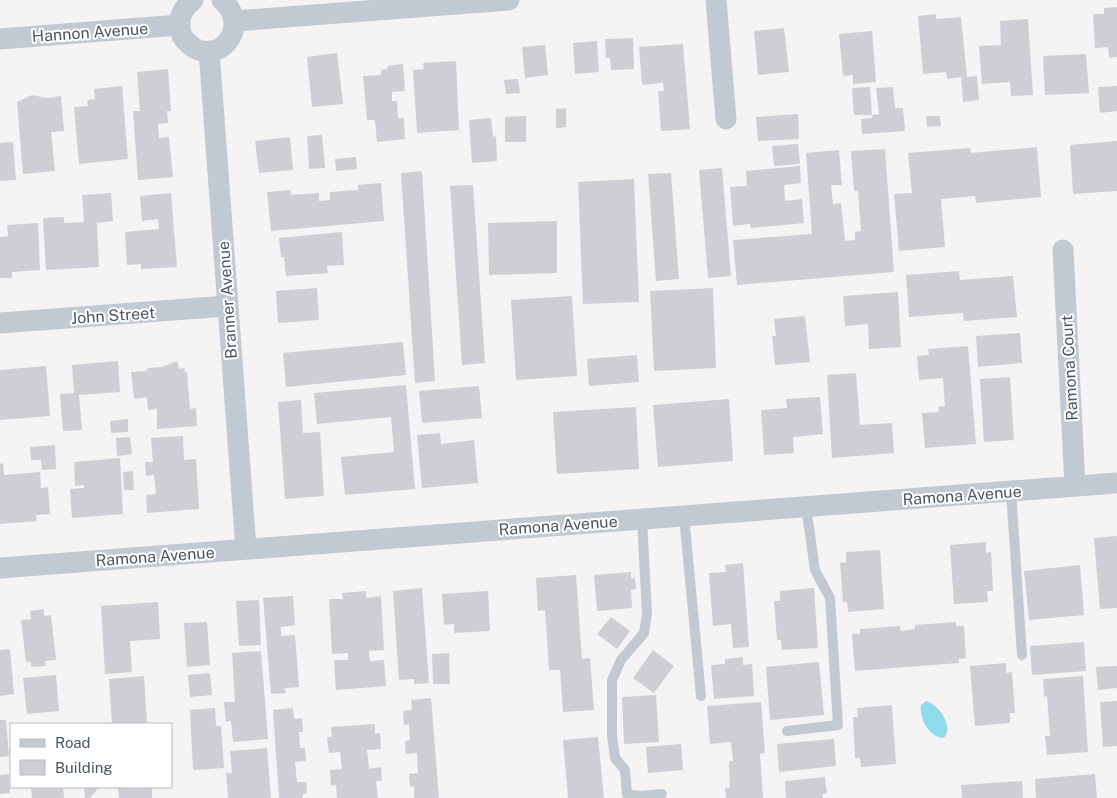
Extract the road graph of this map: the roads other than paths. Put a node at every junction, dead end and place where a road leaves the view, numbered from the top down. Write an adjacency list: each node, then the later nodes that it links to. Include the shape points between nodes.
1 (193, 0): 6 (street, via 184,9)
2 (222, 0): 5 (street)
3 (509, 0): 5 (street)
4 (716, 0): 9 (street)
5 (235, 21): 8 (street, via 231,38 225,45)
6 (179, 26): 7 (street, Hannon Avenue); 8 (street, via 186,42 200,51)
7 (0, 39)
8 (209, 51): 11 (street, Branner Avenue)
9 (726, 119)
10 (1063, 250): 14 (street, Ramona Court)
11 (227, 306): 12 (street, John Street); 19 (street, Branner Avenue)
12 (0, 323)
13 (1117, 483): 14 (street, Ramona Avenue)
14 (1076, 486): 15 (street, Ramona Avenue)
15 (1011, 491): 16 (street, Ramona Avenue); 21 (lane)
16 (806, 506): 17 (street, Ramona Avenue); 23 (lane, via 816,570 830,598 838,725)
17 (684, 516): 18 (street, Ramona Avenue); 22 (lane)
18 (642, 519): 19 (street, Ramona Avenue); 24 (lane, via 648,614 644,633 621,660 612,680 612,735 615,758 625,770 628,794)
19 (246, 549): 20 (street, Ramona Avenue)
20 (0, 568)
21 (1022, 655)
22 (701, 696)
23 (787, 731)
24 (662, 794)

